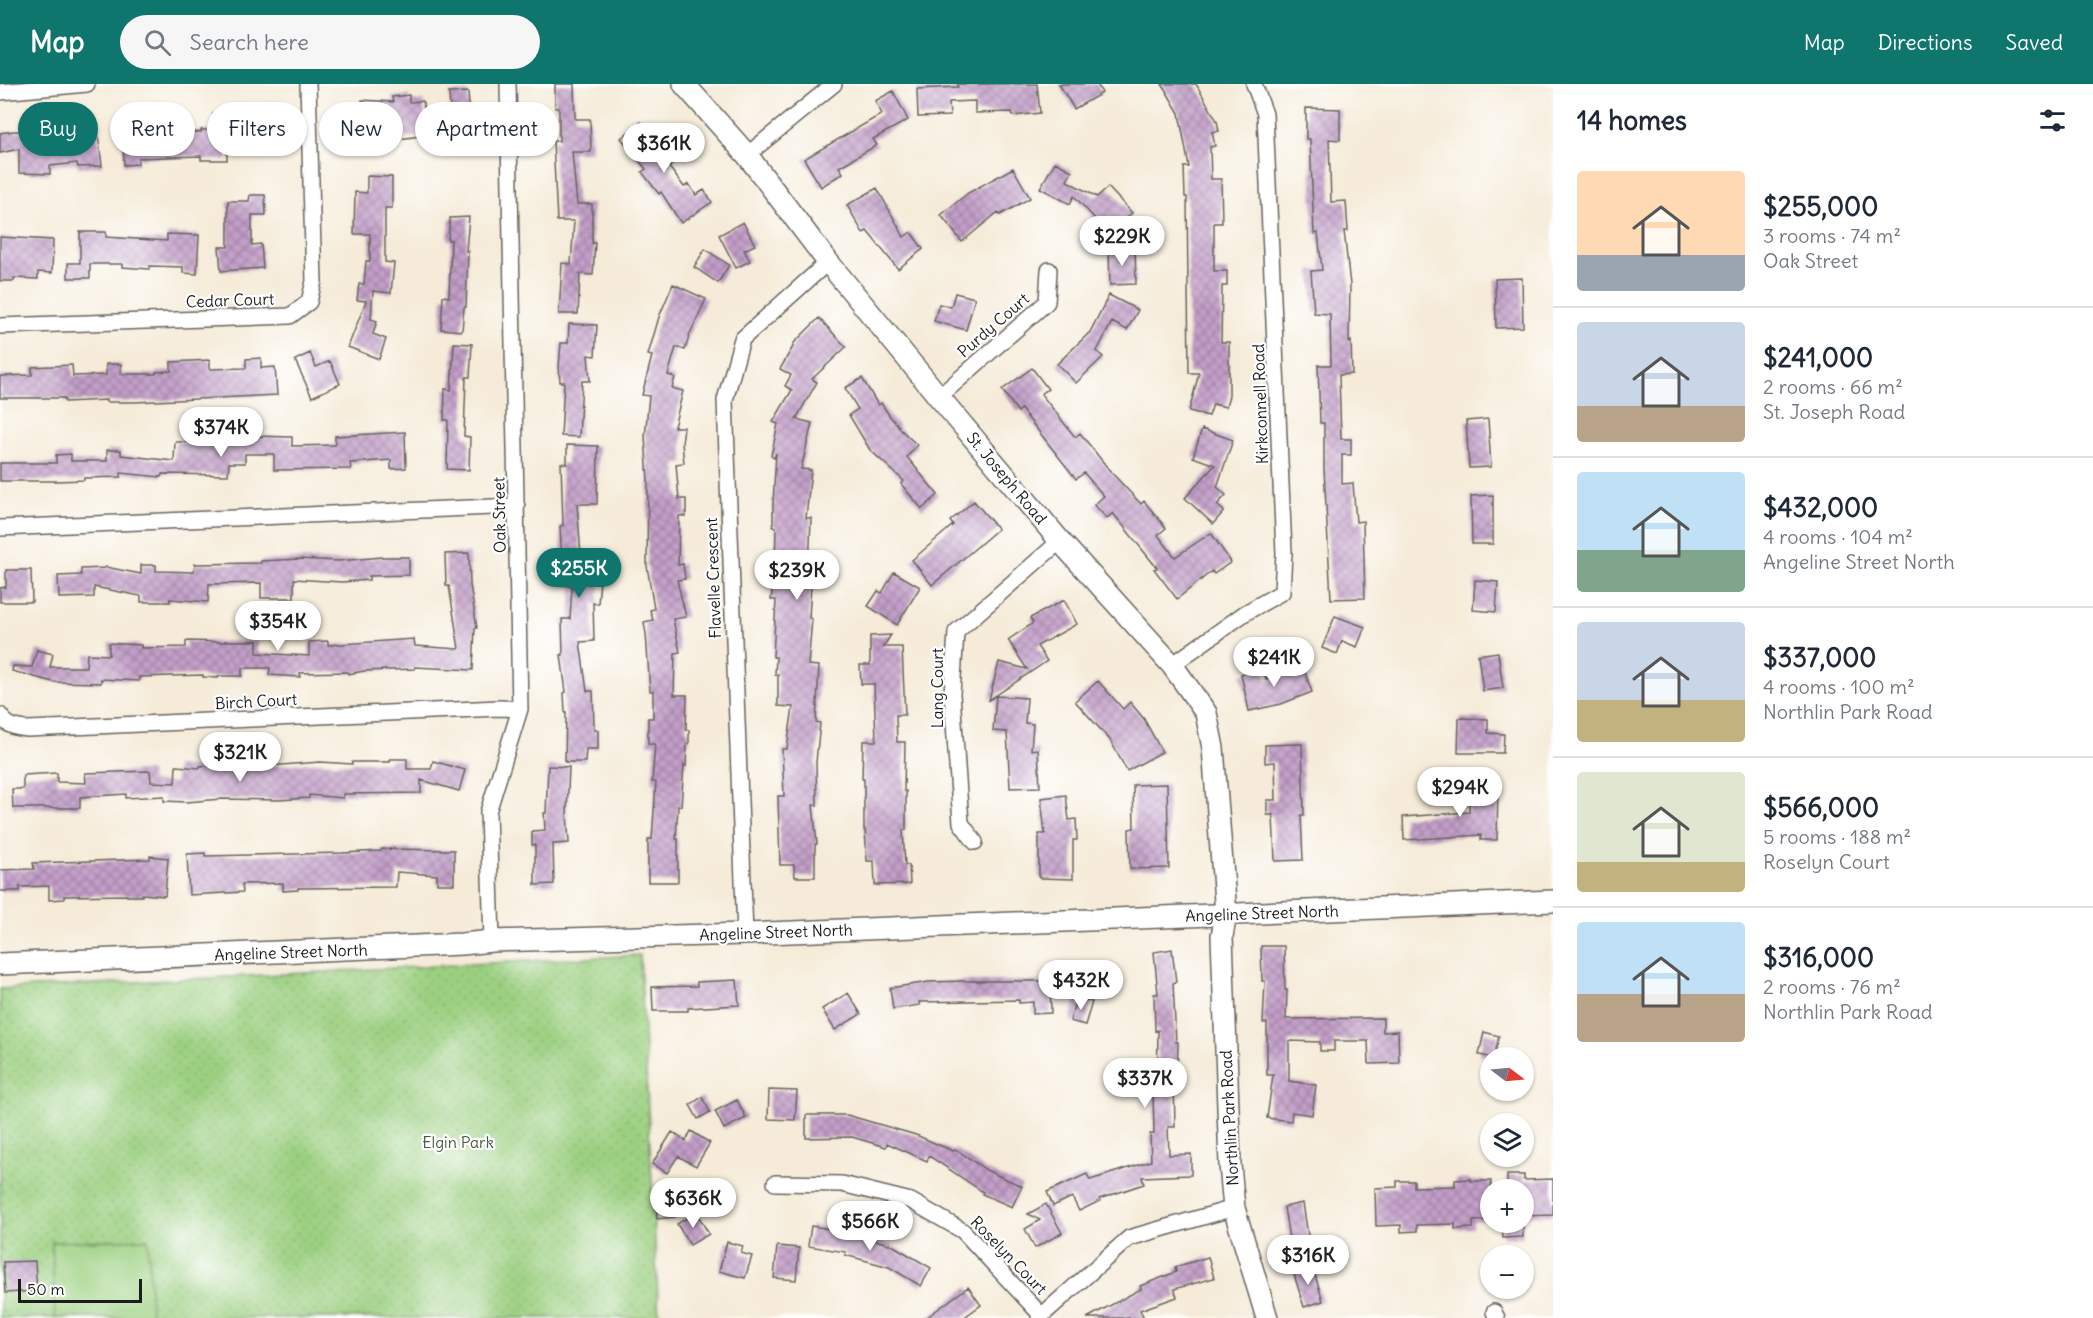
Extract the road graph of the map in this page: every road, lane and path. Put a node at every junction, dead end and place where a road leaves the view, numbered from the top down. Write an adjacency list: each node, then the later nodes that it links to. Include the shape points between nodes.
1 (87, 84): 7 (street)
2 (308, 84): 11 (street, Cedar Court, via 314,281 309,302 290,316)
3 (508, 84): 13 (street, Oak Street)
4 (684, 84): 8 (main road, St. Joseph Road)
5 (834, 84): 8 (street)
6 (1254, 84): 16 (street, Kirkconnell Road, via 1265,114 1284,554 1282,592)
7 (0, 92)
8 (747, 155): 9 (main road, St. Joseph Road)
9 (828, 262): 12 (main road, St. Joseph Road); 22 (street, Flavelle Crescent, via 742,339 725,400)
10 (1049, 270): 12 (street, Purdy Court, via 1047,302)
11 (0, 326)
12 (939, 397): 15 (main road, St. Joseph Road)
13 (517, 506): 14 (street); 17 (street, Oak Street)
14 (0, 528)
15 (1060, 541): 16 (main road, St. Joseph Road); 19 (street, Lang Court, via 956,632 952,694 961,823)
16 (1172, 665): 21 (main road, St. Joseph Road, via 1206,713 1213,748)
17 (520, 709): 18 (street, Birch Court, via 28,729 15,728); 23 (street, Oak Street, via 488,812)
18 (0, 715)
19 (975, 842)
20 (1553, 901): 21 (main road, Angeline Street North)
21 (1226, 914): 22 (main road, Angeline Street North); 26 (main road, Northlin Park Road, via 1222,936)
22 (745, 934): 23 (main road, Angeline Street North)
23 (492, 941): 24 (main road, Angeline Street North)
24 (0, 964)
25 (775, 1183): 27 (street, Roselyn Court, via 842,1184 911,1201 963,1231)
26 (1234, 1209): 27 (street, via 1129,1238); 28 (main road, Northlin Park Road)
27 (1041, 1317)
28 (1267, 1318)

